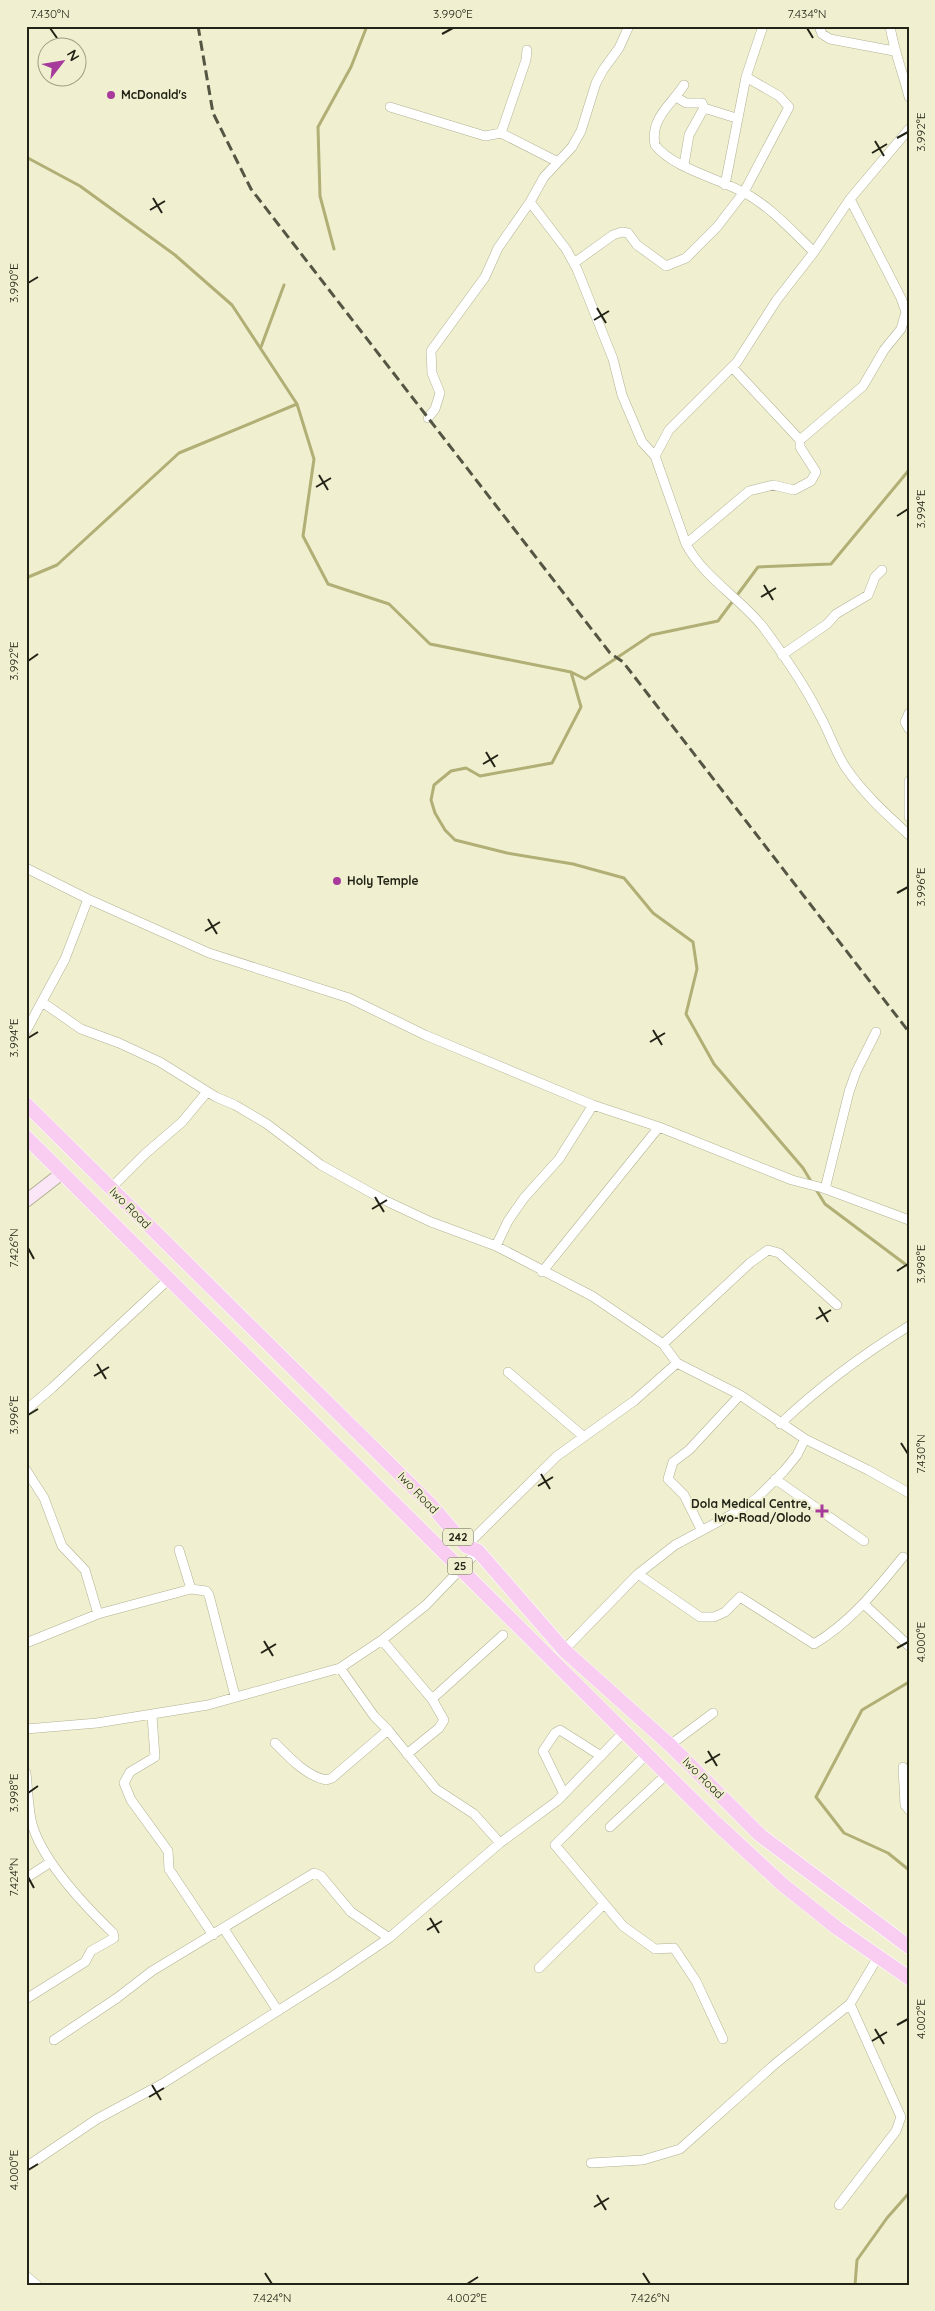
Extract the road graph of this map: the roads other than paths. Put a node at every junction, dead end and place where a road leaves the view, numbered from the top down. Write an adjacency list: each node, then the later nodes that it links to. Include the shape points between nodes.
1 (629, 26): 16 (street, via 596,83 581,131)
2 (763, 26): 7 (street)
3 (819, 26): 6 (street, via 822,34 830,38)
4 (890, 26): 6 (street)
5 (527, 50): 15 (street)
6 (894, 51): 10 (street, via 900,59)
7 (746, 77): 13 (street); 19 (street, via 780,96 790,107)
8 (684, 85): 9 (street)
9 (676, 97): 12 (street, via 686,103 702,103); 17 (street, via 655,124 653,137 660,152)
10 (909, 97)
11 (390, 108): 15 (street, via 485,136)
12 (704, 108): 13 (street); 17 (street, via 689,135)
13 (736, 118): 18 (street)
14 (909, 129): 20 (street)
15 (501, 133): 16 (street)
16 (558, 162): 21 (street, via 544,177)
17 (684, 164): 18 (street)
18 (725, 185): 19 (street)
19 (744, 192): 22 (street); 23 (street, via 717,226 680,262 666,266 638,245 628,233 622,232)
20 (850, 199): 22 (street); 26 (street, via 901,298 906,312 905,321 863,386)
21 (530, 202): 23 (street); 25 (street, via 498,248 485,277 431,351 432,373 440,393 435,410)
22 (814, 252): 24 (street)
23 (574, 263): 27 (street, via 613,359 622,395 642,442)
24 (732, 366): 26 (street); 27 (street, via 669,430)
25 (428, 418)
26 (800, 440): 28 (street, via 800,447 816,472 811,481 794,490 772,485 749,491)
27 (655, 456): 28 (street)
28 (686, 544): 30 (street, via 702,569 739,601 763,627)
29 (882, 570): 30 (street, via 875,577 868,595 836,614 827,624)
30 (782, 655): 35 (street, via 818,712 845,767 869,798)
31 (909, 713): 32 (street, via 905,722)
32 (909, 729)
33 (909, 781): 34 (street)
34 (909, 817)
35 (909, 835)
36 (26, 868): 37 (street)
37 (88, 899): 38 (street, via 65,958); 43 (street, via 209,953 349,998 425,1035)
38 (42, 1002): 39 (street); 41 (street, via 81,1029 160,1062)
39 (26, 1031)
40 (876, 1032): 48 (street, via 849,1092)
41 (207, 1092): 47 (street, via 182,1122); 51 (street, via 236,1105 267,1124 321,1166 384,1200)
42 (26, 1104): 47 (main road, Iwo Road / 242)
43 (593, 1105): 44 (street); 51 (street, via 559,1159 508,1221)
44 (659, 1127): 48 (street, via 792,1180); 52 (street)
45 (26, 1137): 46 (main road, Iwo Road / 25)
46 (62, 1172): 49 (street); 53 (main road, Iwo Road / 25)
47 (111, 1188): 69 (main road, Iwo Road / 242)
48 (824, 1188): 50 (street)
49 (26, 1202)
50 (909, 1220)
51 (496, 1246): 52 (street)
52 (542, 1272): 56 (street, via 592,1296)
53 (169, 1279): 60 (street); 72 (main road, Iwo Road / 25)
54 (837, 1305): 56 (street, via 779,1252 768,1250)
55 (909, 1326): 61 (street, via 853,1362)
56 (663, 1344): 57 (street)
57 (678, 1363): 59 (street); 62 (street, via 634,1401)
58 (508, 1372): 62 (street)
59 (740, 1395): 61 (street); 67 (street, via 689,1450 673,1462 668,1479 684,1495)
60 (26, 1410)
61 (780, 1424): 63 (street)
62 (583, 1436): 69 (street, via 557,1456)
63 (805, 1439): 65 (street, via 797,1455); 66 (street)
64 (26, 1470): 76 (street, via 44,1498 62,1546 85,1570)
65 (775, 1479): 67 (street, via 740,1510); 68 (street)
66 (909, 1493)
67 (701, 1529): 73 (street)
68 (864, 1540)
69 (472, 1549): 72 (street); 81 (main road, Iwo Road / 242)
70 (178, 1550): 74 (street)
71 (903, 1557): 75 (street)
72 (461, 1568): 78 (street, via 426,1605); 89 (main road, Iwo Road / 25)
73 (638, 1574): 75 (street, via 700,1617 714,1617 725,1612 740,1597 814,1644); 81 (street)
74 (192, 1590): 76 (street); 83 (street, via 206,1591 209,1595)
75 (865, 1605): 80 (street)
76 (98, 1614): 79 (street)
77 (503, 1635): 84 (street)
78 (382, 1640): 82 (street); 84 (street)
79 (26, 1643)
80 (909, 1646)
81 (564, 1650): 91 (main road, Iwo Road / 242)
82 (340, 1668): 83 (street); 88 (street)
83 (235, 1696): 86 (street)
84 (432, 1699): 92 (street, via 443,1722)
85 (713, 1713): 91 (street)
86 (152, 1716): 87 (street); 107 (street, via 155,1757 130,1772 124,1783 131,1800 168,1851 168,1869)
87 (26, 1729)
88 (388, 1730): 90 (street, via 326,1780 307,1771); 92 (street)
89 (624, 1732): 93 (main road, Iwo Road / 25); 94 (street)
90 (275, 1743)
91 (670, 1745): 109 (main road, Iwo Road / 242, via 760,1835)
92 (407, 1754): 102 (street, via 436,1789 474,1814)
93 (647, 1754): 97 (main road, Iwo Road / 25); 105 (street, via 555,1845)
94 (601, 1756): 98 (street); 98 (street, via 560,1730 555,1733 543,1751)
95 (903, 1767): 100 (street)
96 (26, 1774): 99 (street)
97 (667, 1774): 101 (street); 110 (main road, Iwo Road / 25, via 782,1884)
98 (564, 1794): 102 (street)
99 (28, 1808): 103 (street, via 32,1824)
100 (909, 1810)
101 (610, 1827)
102 (500, 1843): 108 (street)
103 (51, 1862): 104 (street); 113 (street, via 114,1938 91,1952 85,1962)
104 (26, 1878)
105 (604, 1904): 111 (street); 116 (street, via 642,1942 655,1949 674,1948 696,1981)
106 (224, 1930): 107 (street); 108 (street, via 314,1873 321,1876 351,1912); 115 (street)
107 (214, 1935): 117 (street, via 152,1971)
108 (389, 1938): 115 (street)
109 (909, 1947)
110 (878, 1957): 112 (main road, Iwo Road / 25); 114 (street)
111 (540, 1968)
112 (909, 1978)
113 (26, 1999)
114 (850, 2004): 118 (street, via 775,2064 680,2149 643,2160); 120 (street, via 902,2117 896,2131)
115 (278, 2010): 119 (street, via 162,2084 97,2119)
116 (723, 2039)
117 (54, 2040)
118 (591, 2163)
119 (26, 2167)
120 (839, 2205)
121 (26, 2276): 122 (street)
122 (37, 2285)

